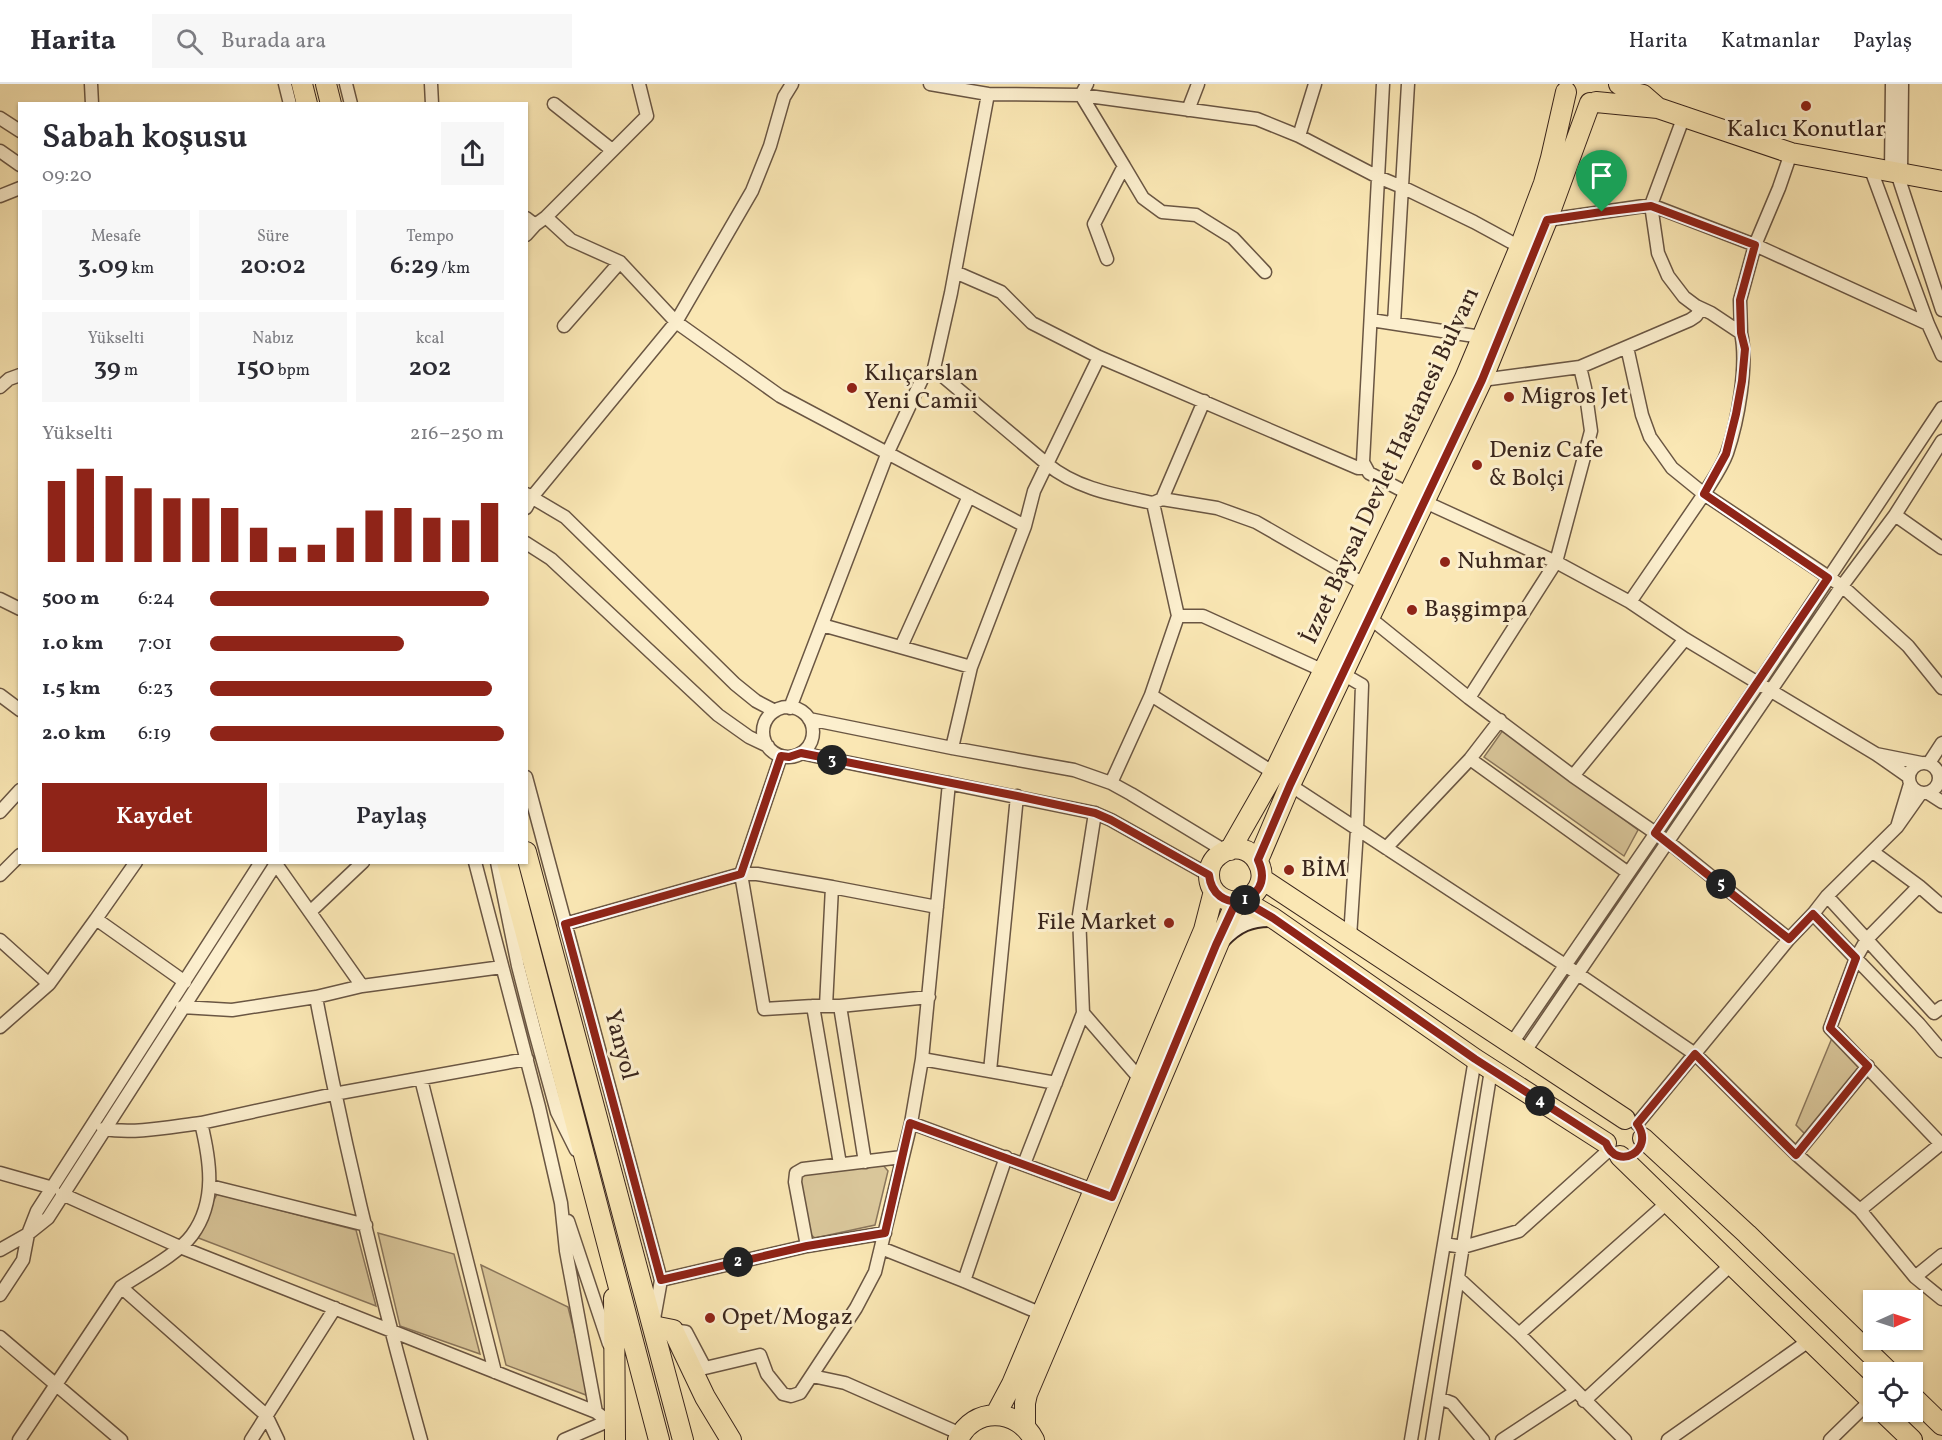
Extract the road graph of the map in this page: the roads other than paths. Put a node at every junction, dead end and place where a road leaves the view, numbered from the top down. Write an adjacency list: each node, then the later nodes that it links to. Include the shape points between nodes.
1 (91, 84): 21 (street)
2 (285, 84): 22 (street)
3 (302, 84): 23 (main road)
4 (326, 84): 24 (main road)
5 (346, 84): 25 (street)
6 (431, 84): 26 (street)
7 (639, 84): 35 (street, via 647,116)
8 (792, 84): 60 (street, via 784,96 752,191)
9 (930, 84): 20 (street)
10 (1198, 84): 30 (street)
11 (1315, 84): 34 (street)
12 (1383, 84): 42 (street)
13 (1408, 84): 44 (street)
14 (1608, 84): 27 (main road, İzzet Baysal Devlet Hastanesi Bulvarı, via 1604,96)
15 (1619, 84): 29 (main road, via 1643,95)
16 (1892, 84): 41 (street)
17 (1902, 84): 41 (street)
18 (1565, 88): 27 (main road, İzzet Baysal Devlet Hastanesi Bulvarı, via 1575,102); 52 (main road, İzzet Baysal Devlet Hastanesi Bulvarı, via 1546,174)
19 (1084, 90): 20 (street); 30 (street); 39 (street)
20 (988, 94): 55 (street)
21 (92, 102)
22 (290, 102)
23 (306, 102)
24 (330, 102)
25 (350, 102)
26 (432, 102)
27 (1593, 103): 29 (main road); 49 (main road, İzzet Baysal Devlet Hastanesi Bulvarı)
28 (554, 104): 35 (street)
29 (1658, 108): 31 (main road)
30 (1188, 110): 34 (street, via 1257,119)
31 (1684, 117): 37 (main road); 47 (street)
32 (0, 118): 33 (street)
33 (18, 130)
34 (1299, 136): 42 (street)
35 (612, 150): 48 (street)
36 (0, 151): 38 (street)
37 (1791, 153): 40 (main road); 51 (street)
38 (18, 164)
39 (1124, 166): 53 (street, via 1094,224); 56 (street, via 1143,198 1162,212 1196,215 1233,238)
40 (1870, 168): 41 (main road); 62 (street)
41 (1896, 173): 43 (main road); 58 (street)
42 (1378, 177): 44 (street); 59 (street)
43 (1942, 181)
44 (1402, 187): 52 (street); 61 (street)
45 (18, 189): 46 (street)
46 (0, 196)
47 (1651, 206): 49 (street); 51 (street); 57 (street, via 1658,253 1668,276 1684,297)
48 (546, 217): 50 (street); 54 (street, via 571,240)
49 (1547, 220): 72 (main road, İzzet Baysal Devlet Hastanesi Bulvarı)
50 (531, 222)
51 (1755, 245): 62 (street); 64 (street, via 1740,300)
52 (1520, 247): 65 (main road, İzzet Baysal Devlet Hastanesi Bulvarı)
53 (1107, 259)
54 (620, 262): 60 (street); 63 (street)
55 (955, 272): 68 (street, via 1001,292 1032,323); 70 (street)
56 (1265, 272)
57 (1701, 309): 64 (street); 66 (street, via 1689,320)
58 (1942, 310)
59 (1371, 320): 61 (street); 79 (street)
60 (676, 322): 77 (street, via 780,396); 83 (street)
61 (1394, 323): 65 (street)
62 (1928, 324): 67 (street)
63 (564, 326)
64 (1741, 333): 80 (street, via 1745,349 1742,381 1731,437)
65 (1481, 337): 82 (main road, İzzet Baysal Devlet Hastanesi Bulvarı)
66 (1627, 347): 69 (street); 80 (street, via 1650,437 1672,468)
67 (1942, 355)
68 (1099, 357): 74 (street); 78 (street)
69 (1580, 367): 72 (street); 89 (street, via 1591,431)
70 (933, 372): 77 (street, via 923,377); 78 (street, via 944,377)
71 (18, 376): 73 (street)
72 (1482, 380): 82 (main road, İzzet Baysal Devlet Hastanesi Bulvarı)
73 (0, 387)
74 (1204, 401): 79 (street); 84 (street)
75 (1942, 408): 90 (street)
76 (1942, 441): 85 (street)
77 (888, 452): 81 (street); 98 (street)
78 (1047, 464): 84 (street, via 1061,476 1097,490); 86 (street, via 1034,491)
79 (1365, 468): 82 (street)
80 (1704, 494): 90 (street); 94 (street)
81 (969, 496): 86 (street); 100 (street)
82 (1417, 498): 89 (street); 91 (main road, İzzet Baysal Devlet Hastanesi Bulvarı); 97 (main road, İzzet Baysal Devlet Hastanesi Bulvarı)
83 (528, 500): 111 (street, via 565,517 735,684)
84 (1157, 501): 91 (street, via 1217,508 1256,522); 96 (street)
85 (1895, 514): 88 (street); 92 (street)
86 (1025, 526): 101 (street)
87 (528, 544): 115 (street, via 551,559 718,715 749,738)
88 (1942, 548)
89 (1556, 562): 94 (street); 108 (street)
90 (1828, 578): 92 (street); 103 (street)
91 (1364, 585): 102 (main road, İzzet Baysal Devlet Hastanesi Bulvarı)
92 (1842, 586): 104 (street, via 1908,646); 105 (street)
93 (0, 598): 95 (street)
94 (1630, 602): 99 (street)
95 (18, 608)
96 (1178, 616): 102 (street, via 1203,616); 107 (street)
97 (1370, 618): 102 (main road, İzzet Baysal Devlet Hastanesi Bulvarı); 108 (street)
98 (822, 625): 100 (street); 110 (street)
99 (1685, 639): 103 (street); 124 (street)
100 (901, 647): 101 (street)
101 (971, 667): 116 (street)
102 (1333, 672): 122 (main road, İzzet Baysal Devlet Hastanesi Bulvarı); 129 (main road, İzzet Baysal Devlet Hastanesi Bulvarı); 137 (street, via 1362,685)
103 (1758, 684): 105 (street); 138 (street)
104 (1942, 688)
105 (1771, 691): 118 (street); 139 (street)
106 (0, 694): 109 (street)
107 (1151, 695): 122 (street); 127 (street)
108 (1469, 698): 113 (street)
109 (18, 708)
110 (790, 708): 111 (street); 112 (street)
111 (775, 711): 115 (street, via 764,731)
112 (809, 719): 116 (street); 117 (street, via 813,736)
113 (1500, 720): 120 (street); 124 (street)
114 (1942, 742): 121 (street)
115 (768, 746): 119 (street)
116 (952, 748): 127 (street, via 1074,770)
117 (801, 753): 119 (street); 126 (street)
118 (1876, 754): 121 (street); 125 (street)
119 (781, 756): 155 (street)
120 (1470, 759): 140 (street); 154 (street)
121 (1925, 763): 123 (street, via 1933,765); 125 (street, via 1912,769)
122 (1274, 773): 141 (main road, İzzet Baysal Devlet Hastanesi Bulvarı)
123 (1941, 775): 131 (street, via 1937,788)
124 (1574, 776): 138 (street)
125 (1910, 781): 131 (street, via 1914,790); 136 (street)
126 (949, 783): 132 (street); 163 (street)
127 (1111, 783): 141 (street)
128 (528, 785): 168 (street, Yanyol)
129 (1290, 785): 137 (street); 153 (main road, İzzet Baysal Devlet Hastanesi Bulvarı)
130 (18, 792): 134 (street)
131 (1924, 793): 133 (street); 136 (street)
132 (1017, 796): 135 (street); 199 (street)
133 (1942, 802)
134 (0, 812)
135 (1095, 813): 157 (street); 188 (street, via 1079,915)
136 (1897, 827): 142 (street)
137 (1358, 830): 140 (street); 169 (street)
138 (1655, 833): 139 (street); 154 (street)
139 (1667, 841): 170 (street); 177 (street)
140 (1386, 848): 175 (street)
141 (1228, 850): 153 (main road, via 1245,850); 157 (main road, via 1215,859)
142 (1873, 852): 158 (street); 160 (street)
143 (18, 857): 156 (street)
144 (528, 859): 247 (main road)
145 (135, 864): 167 (street)
146 (260, 864): 178 (street)
147 (276, 864): 186 (street)
148 (278, 864): 164 (street)
149 (361, 864): 164 (street)
150 (476, 864): 176 (street)
151 (497, 864): 191 (street)
152 (508, 864): 219 (main road)
153 (1260, 869): 161 (main road, via 1257,891); 169 (main road)
154 (1627, 872): 175 (street)
155 (741, 874): 159 (street, via 757,873); 168 (street); 183 (street, via 764,1009)
156 (0, 875)
157 (1211, 883): 161 (main road, via 1227,901); 201 (main road, via 1204,930)
158 (1919, 886): 162 (street); 171 (street)
159 (832, 887): 163 (street); 184 (street)
160 (1827, 896): 165 (street); 171 (street)
161 (1240, 902): 166 (main road); 173 (main road)
162 (1942, 906)
163 (938, 907): 182 (street)
164 (310, 912): 180 (street)
165 (1813, 914): 170 (street); 174 (street)
166 (1273, 918): 173 (main road, via 1239,925); 197 (main road)
167 (96, 919): 178 (street); 179 (street)
168 (565, 924): 240 (street, Yanyol)
169 (1350, 937): 192 (main road)
170 (1789, 939): 194 (street)
171 (1867, 939): 174 (street); 187 (street)
172 (0, 940): 179 (street)
173 (1216, 945): 222 (main road)
174 (1856, 958): 189 (street); 198 (street, via 1830,1028)
175 (1565, 965): 177 (street); 192 (street)
176 (502, 967): 180 (street); 195 (street)
177 (1576, 973): 192 (street); 194 (street)
178 (185, 982): 221 (street)
179 (49, 984): 190 (street)
180 (362, 986): 181 (street)
181 (316, 997): 186 (street, via 232,1010); 203 (street)
182 (929, 997): 185 (street); 196 (street)
183 (813, 1006): 184 (street); 216 (street)
184 (826, 1006): 185 (street)
185 (840, 1006): 215 (street)
186 (182, 1007): 209 (street)
187 (1938, 1010): 189 (street)
188 (1083, 1013): 201 (street); 202 (street)
189 (1919, 1024): 193 (street)
190 (0, 1027)
191 (535, 1032): 195 (street); 205 (street)
192 (1518, 1047): 208 (main road)
193 (1942, 1051)
194 (1695, 1054): 208 (street); 212 (street)
195 (526, 1059): 200 (street); 204 (street)
196 (922, 1059): 199 (street); 207 (street)
197 (1483, 1064): 211 (main road); 229 (street); 232 (street)
198 (1868, 1066): 210 (street); 212 (street)
199 (990, 1071): 202 (street)
200 (421, 1079): 203 (street); 255 (street)
201 (1141, 1080): 222 (main road)
202 (1056, 1083): 217 (street)
203 (334, 1094): 206 (street); 226 (street)
204 (539, 1107): 205 (street); 224 (street)
205 (557, 1112): 219 (street)
206 (201, 1123): 209 (street, via 136,1131); 220 (street)
207 (910, 1123): 213 (street); 214 (street)
208 (1635, 1127): 211 (main road, via 1640,1148 1636,1152 1631,1155); 211 (main road, via 1619,1119 1609,1126 1605,1133); 253 (main road)
209 (104, 1129): 221 (street)
210 (1942, 1143): 225 (street)
211 (1612, 1150): 223 (main road); 232 (street, via 1519,1231)
212 (1796, 1155): 225 (street)
213 (902, 1157): 215 (street); 227 (street)
214 (1006, 1157): 217 (street); 241 (street)
215 (865, 1162): 216 (street)
216 (840, 1164): 230 (street, via 796,1173)
217 (1024, 1164): 222 (street)
218 (0, 1173): 221 (street)
219 (593, 1185): 237 (main road)
220 (210, 1186): 226 (street); 231 (street, via 200,1220)
221 (57, 1191): 228 (street, via 37,1211); 231 (street)
222 (1104, 1194): 246 (main road); 269 (main road, via 1027,1394 1024,1413)
223 (1668, 1202): 236 (main road); 250 (street)
224 (561, 1203): 254 (street); 262 (street)
225 (1860, 1210): 238 (street)
226 (366, 1225): 248 (street)
227 (885, 1233): 230 (street); 233 (street)
228 (28, 1234): 234 (street); 243 (street, via 23,1260)
229 (1444, 1244): 232 (street); 280 (street)
230 (807, 1246): 240 (street)
231 (180, 1247): 242 (street); 245 (street)
232 (1463, 1247): 239 (street)
233 (881, 1248): 241 (street); 256 (street, via 875,1272 856,1308)
234 (0, 1250)
235 (1942, 1255): 238 (street)
236 (1732, 1264): 252 (main road); 259 (street)
237 (613, 1265): 254 (main road); 277 (main road)
238 (1915, 1276): 244 (street)
239 (1458, 1278): 250 (street); 260 (street)
240 (661, 1280): 247 (street, Yanyol)
241 (964, 1281): 246 (street)
242 (121, 1287): 257 (street); 264 (street)
243 (0, 1295)
244 (1942, 1299)
245 (334, 1308): 248 (street); 264 (street)
246 (1042, 1314): 263 (main road)
247 (653, 1326): 249 (main road); 278 (main road)
248 (390, 1329): 255 (street); 275 (street)
249 (673, 1330): 256 (street, via 686,1332 705,1368 760,1355 767,1374 783,1394 800,1393); 279 (main road)
250 (1519, 1334): 259 (street)
251 (0, 1337): 257 (street)
252 (1810, 1340): 258 (main road); 285 (street)
253 (1879, 1362)
254 (615, 1364): 268 (main road)
255 (495, 1372): 262 (street)
256 (812, 1376): 270 (street, via 845,1383)
257 (56, 1385): 271 (street); 272 (street)
258 (1863, 1392)
259 (1579, 1396): 283 (street); 284 (street)
260 (1439, 1398): 281 (street); 282 (street, via 1452,1403)
261 (1923, 1407): 267 (main road)
262 (596, 1412): 268 (street)
263 (996, 1414): 269 (main road, via 1012,1418); 270 (main road, via 972,1422)
264 (266, 1415): 273 (street); 274 (street)
265 (1863, 1415): 286 (street)
266 (1893, 1422): 287 (main road)
267 (1942, 1425)
268 (613, 1427): 276 (street)
269 (1029, 1433)
270 (959, 1437)
271 (19, 1440)
272 (121, 1440)
273 (251, 1440)
274 (278, 1440)
275 (421, 1440)
276 (564, 1440)
277 (659, 1440)
278 (683, 1440)
279 (730, 1440)
280 (1411, 1440)
281 (1432, 1440)
282 (1483, 1440)
283 (1502, 1440)
284 (1624, 1440)
285 (1668, 1440)
286 (1830, 1440)
287 (1911, 1440)

